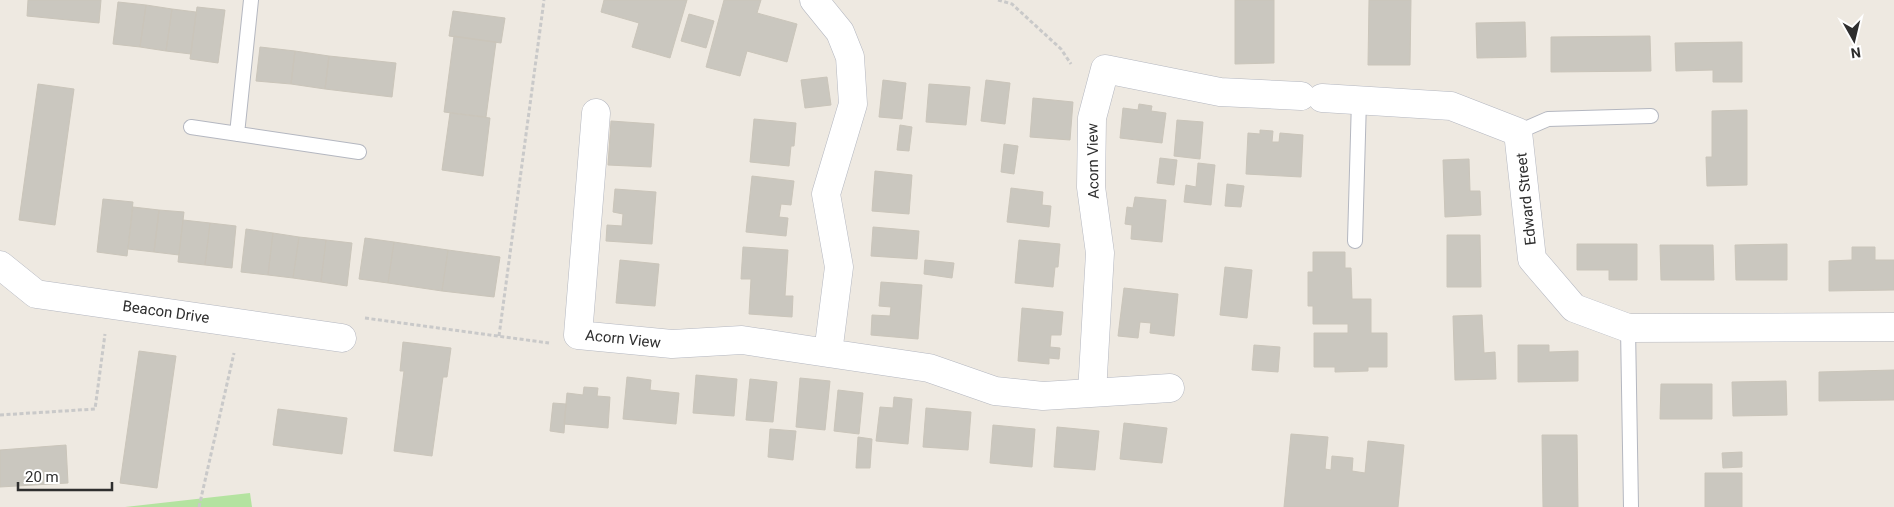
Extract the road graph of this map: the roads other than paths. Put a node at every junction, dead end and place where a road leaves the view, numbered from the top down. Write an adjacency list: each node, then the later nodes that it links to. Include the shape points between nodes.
1 (251, 0): 9 (lane)
2 (814, 0): 16 (street, via 840,32 850,57 853,104 826,194 839,267)
3 (1312, 97): 4 (street, Edward Street); 18 (street, Acorn View, via 1220,92 1105,69 1092,118 1091,187 1100,253)
4 (1359, 100): 8 (street, Edward Street, via 1452,106); 11 (lane)
5 (596, 112): 16 (street, Acorn View, via 578,335 672,344 742,340)
6 (1651, 116): 8 (lane, via 1548,119)
7 (191, 128): 9 (lane)
8 (1518, 132): 14 (street, Edward Street, via 1532,259 1574,308)
9 (237, 134): 10 (lane)
10 (359, 152)
11 (1355, 241)
12 (0, 265): 15 (street, Beacon Drive, via 36,294)
13 (1894, 327): 14 (street, Edward Street)
14 (1628, 328): 19 (lane)
15 (342, 338)
16 (828, 353): 18 (street, Acorn View, via 929,368 995,391 1043,396)
17 (1170, 388): 18 (street, Acorn View)
18 (1092, 393)
19 (1632, 507)

